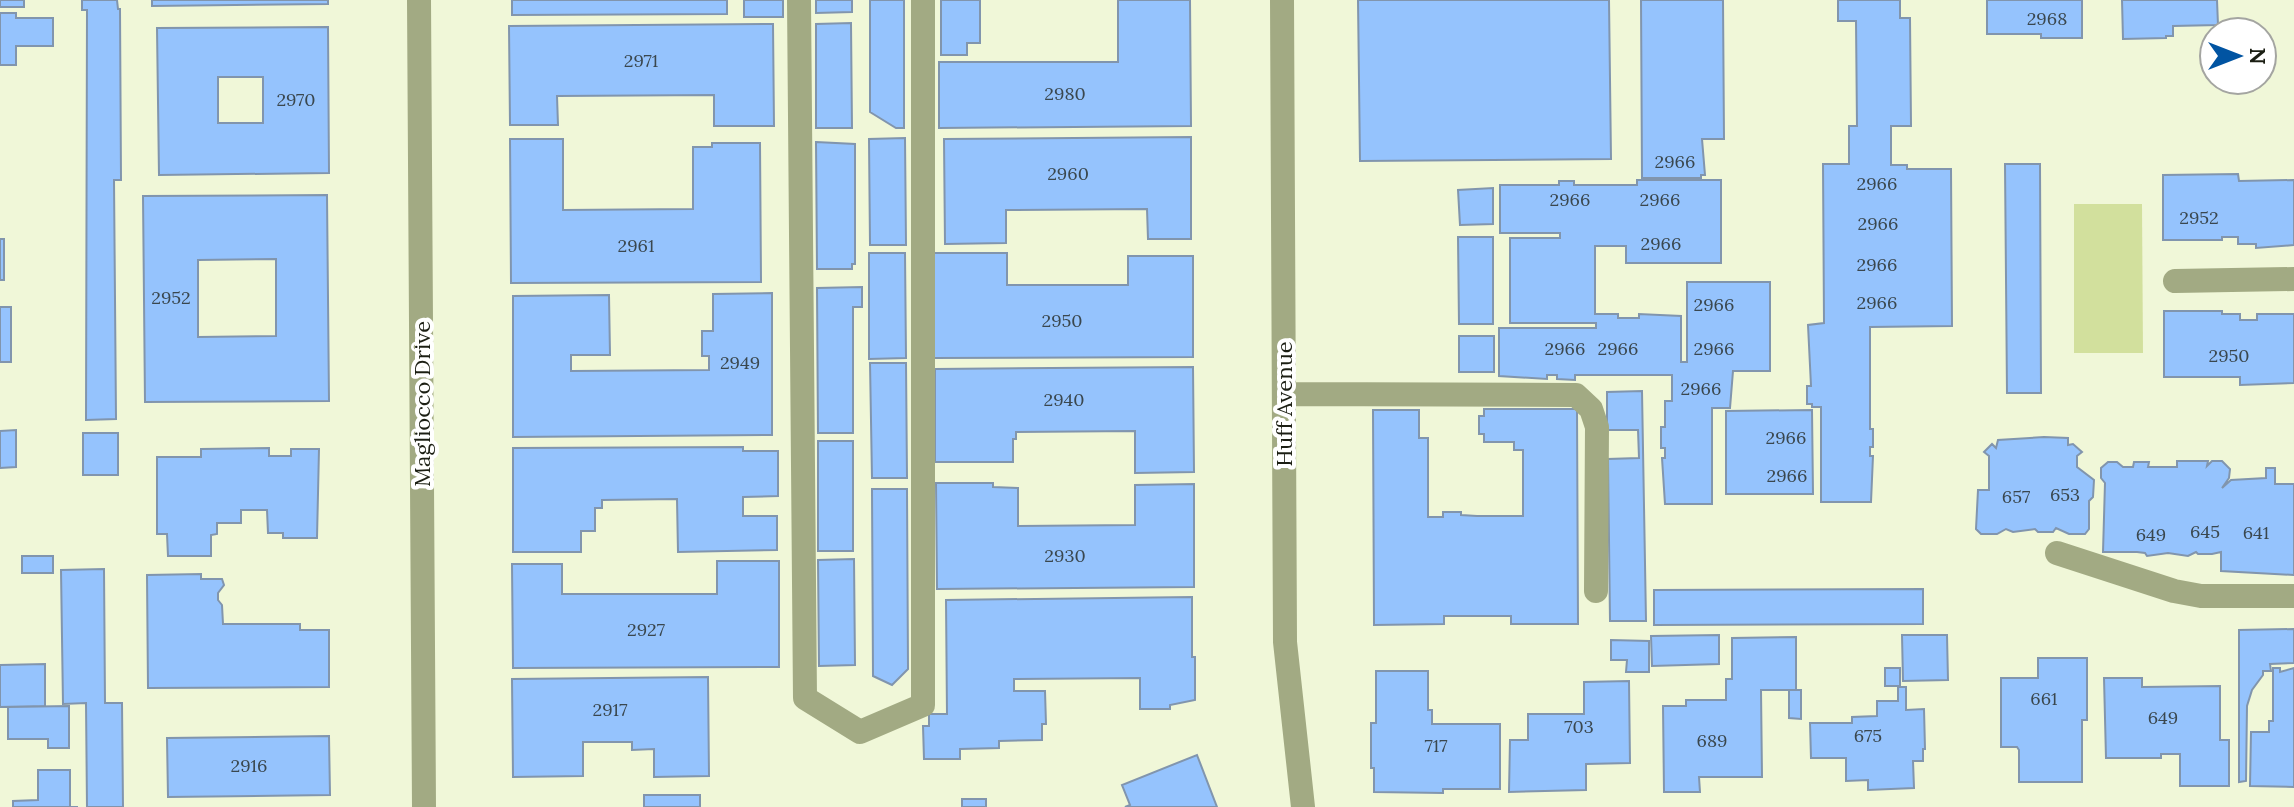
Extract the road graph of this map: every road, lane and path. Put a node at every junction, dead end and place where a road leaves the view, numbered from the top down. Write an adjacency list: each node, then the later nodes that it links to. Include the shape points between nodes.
1 (419, 0): 11 (street, Magliocco Drive)
2 (799, 0): 3 (street, via 805,698 860,732 923,705)
3 (923, 0)
4 (1282, 0): 7 (street, Huff Avenue)
5 (2294, 279): 6 (street)
6 (2175, 281)
7 (1284, 394): 9 (street, via 1576,395 1591,409 1597,427); 12 (street, Huff Avenue, via 1285,642)
8 (2057, 553): 10 (street, via 2201,596)
9 (1596, 591)
10 (2294, 596)
11 (424, 807)
12 (1303, 807)

